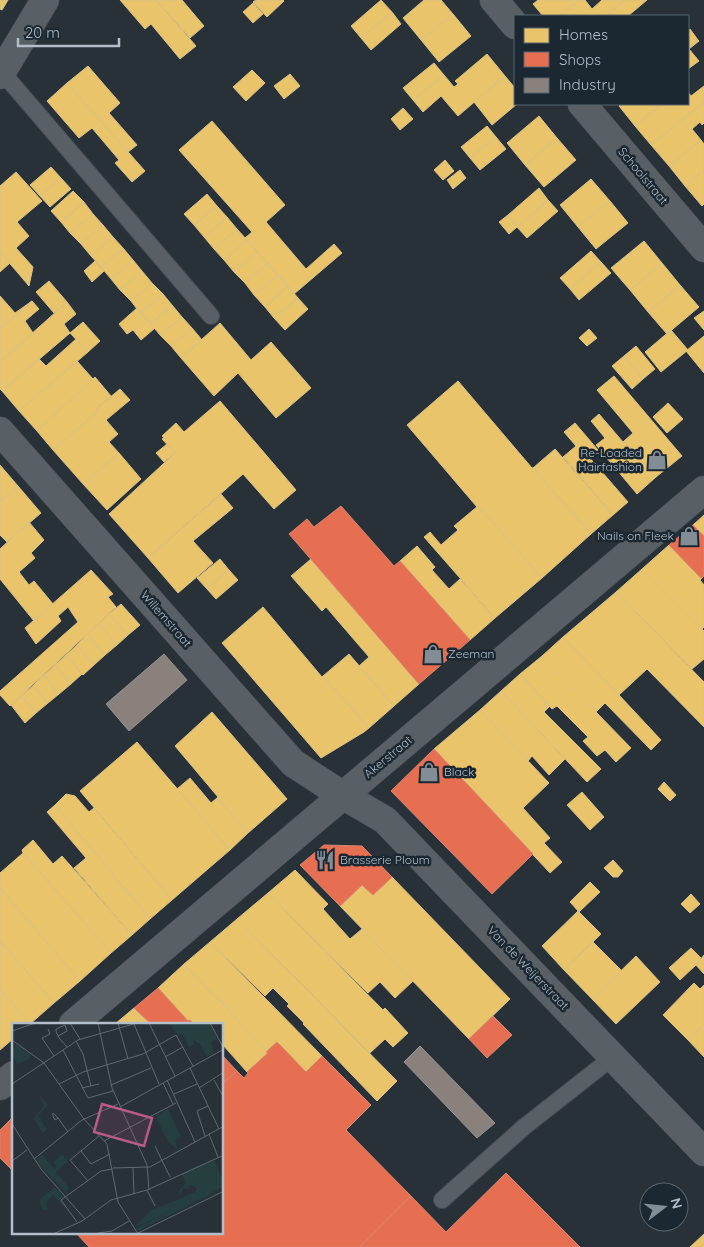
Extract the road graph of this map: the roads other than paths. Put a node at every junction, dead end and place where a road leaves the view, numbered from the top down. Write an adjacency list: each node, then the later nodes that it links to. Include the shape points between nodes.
1 (45, 0): 4 (street)
2 (494, 0): 3 (street)
3 (514, 24)
4 (1, 74): 7 (lane)
5 (583, 105): 6 (street, Schoolstraat)
6 (704, 248)
7 (211, 316)
8 (0, 431): 10 (street, Willemstraat, via 293,762)
9 (704, 490): 10 (street, Akerstraat)
10 (342, 795): 11 (street, Akerstraat); 12 (street, Van de Weijerstraat, via 385,820)
11 (74, 1023)
12 (613, 1057): 15 (street, Van de Weijerstraat); 16 (lane, via 524,1126)
13 (12, 1077): 14 (street)
14 (0, 1086)
15 (704, 1152)
16 (442, 1200)

